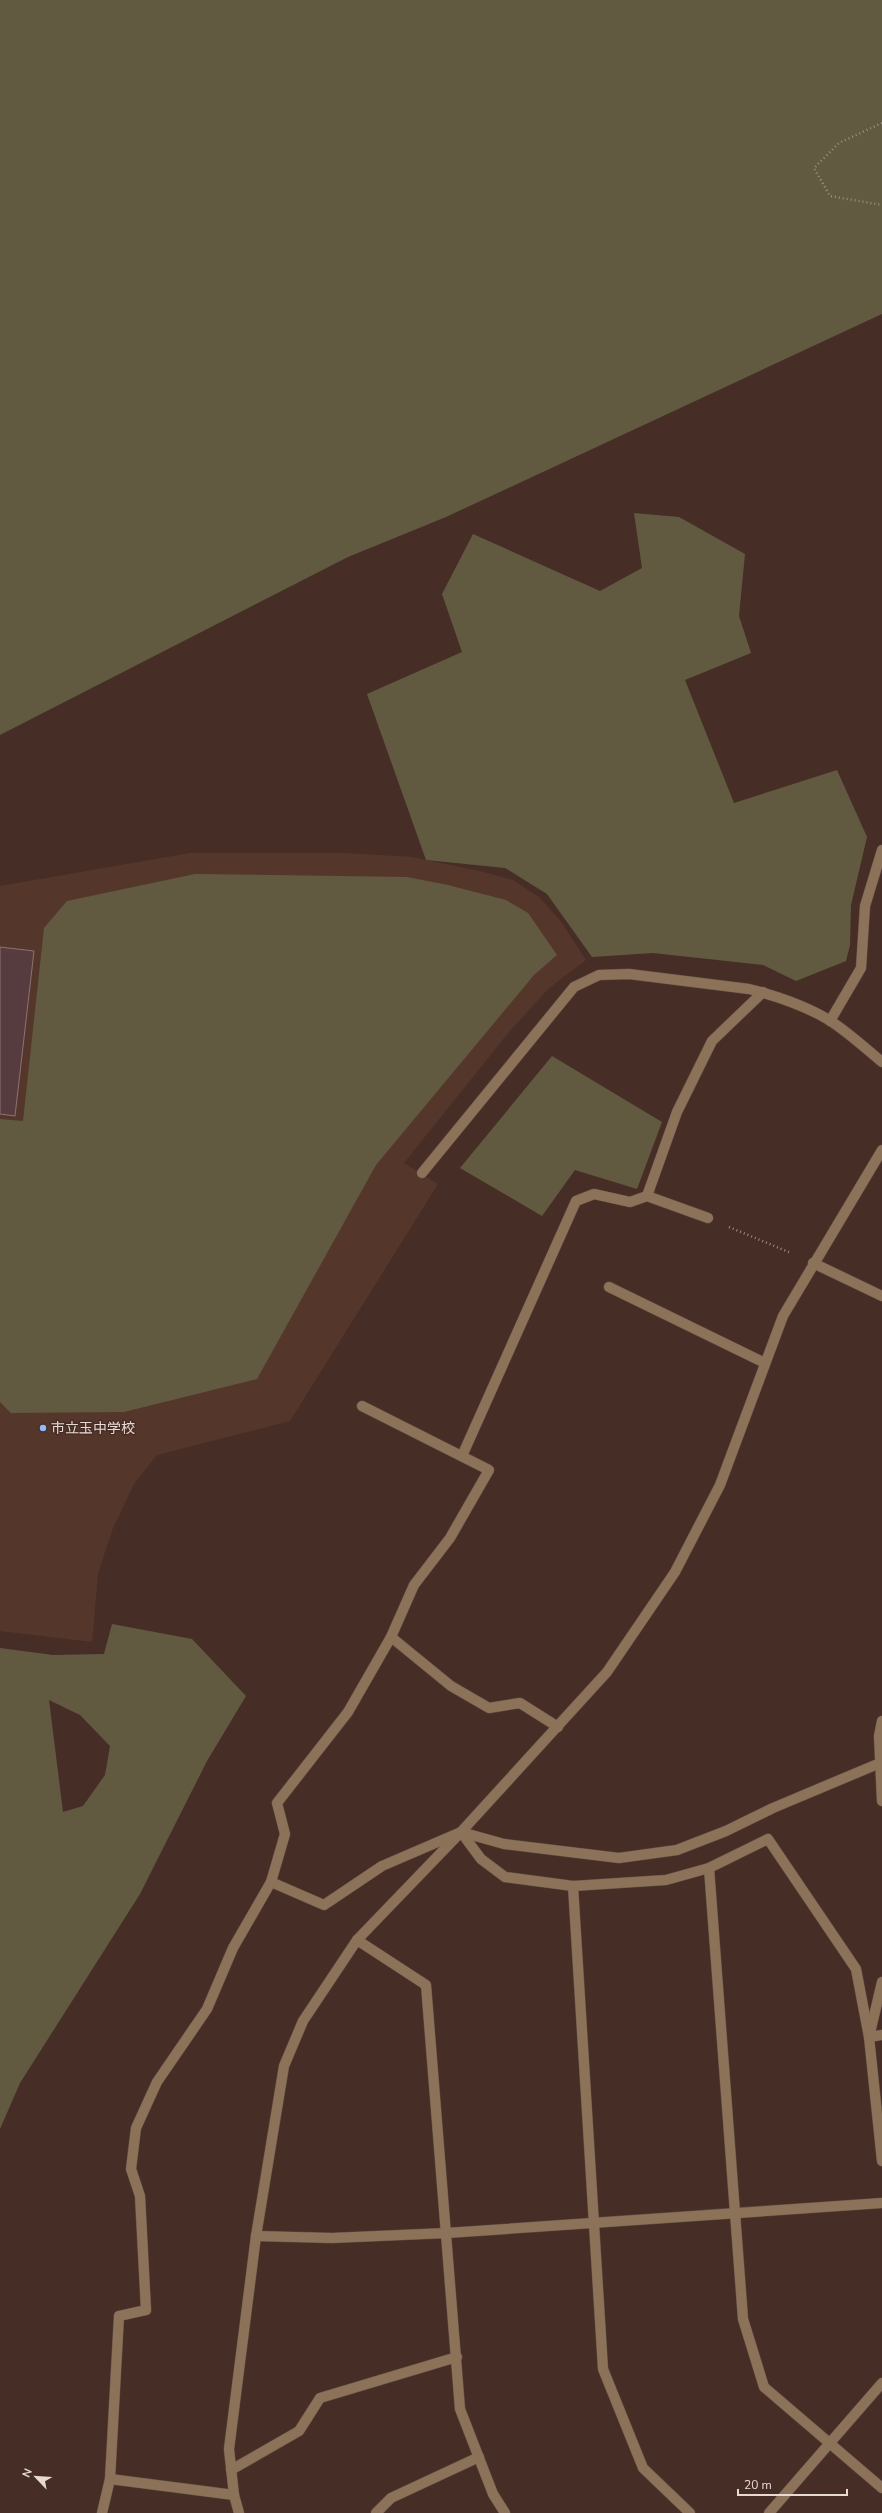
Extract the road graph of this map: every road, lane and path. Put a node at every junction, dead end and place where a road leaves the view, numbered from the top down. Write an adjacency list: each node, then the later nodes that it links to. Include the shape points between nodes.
1 (882, 123): 2 (path, via 839,143 814,168 830,196)
2 (882, 205)
3 (882, 850): 5 (street, via 865,906 861,968)
4 (763, 992): 5 (street, via 794,1002); 8 (street, via 749,988 629,974 599,975 574,987); 9 (street, via 712,1041 677,1112)
5 (830, 1021): 6 (street)
6 (882, 1062)
7 (882, 1150): 11 (street)
8 (422, 1173)
9 (648, 1196): 10 (street); 16 (street, via 630,1202 594,1194 576,1201)
10 (708, 1218): 11 (path)
11 (813, 1263): 13 (street); 14 (street, via 783,1316)
12 (609, 1287): 14 (street)
13 (882, 1296)
14 (765, 1363): 19 (street, via 720,1485 675,1572 607,1672)
15 (362, 1406): 16 (street)
16 (462, 1456): 17 (street, via 489,1470 450,1538 414,1585)
17 (391, 1638): 19 (street, via 451,1686 489,1708 520,1703); 24 (street, via 348,1712 277,1803 285,1834)
18 (882, 1721): 20 (street, via 879,1736)
19 (558, 1727): 22 (street)
20 (880, 1763): 21 (street); 22 (street, via 677,1850 619,1858 504,1844)
21 (882, 1801)
22 (461, 1832): 24 (street, via 382,1866 324,1905); 25 (street, via 481,1859 505,1877); 26 (street)
23 (709, 1868): 25 (street, via 666,1880); 29 (street, via 768,1839 856,1969); 32 (street)
24 (271, 1882): 41 (street, via 233,1948 206,2009 157,2082 136,2128 131,2169 140,2196 146,2310 118,2316)
25 (573, 1886): 33 (street)
26 (357, 1940): 34 (street, via 426,1985); 35 (street, via 303,2020 284,2066)
27 (882, 1982): 29 (street)
28 (882, 2035): 29 (street)
29 (869, 2037): 30 (street)
30 (882, 2162)
31 (882, 2203): 32 (street)
32 (735, 2213): 33 (street); 38 (street, via 743,2319 764,2388)
33 (594, 2223): 34 (street); 48 (street, via 603,2369 642,2468)
34 (447, 2233): 35 (street, via 332,2238); 36 (street)
35 (256, 2236): 40 (street, via 229,2449)
36 (456, 2357): 39 (street, via 460,2409); 40 (street, via 320,2398 299,2431)
37 (882, 2383): 38 (street)
38 (829, 2444): 42 (street); 49 (street)
39 (479, 2457): 46 (street, via 391,2498); 47 (street, via 493,2494)
40 (231, 2470): 43 (street)
41 (110, 2479): 43 (street); 44 (street)
42 (882, 2488)
43 (234, 2495): 45 (street)
44 (102, 2513)
45 (239, 2513)
46 (376, 2513)
47 (505, 2513)
48 (690, 2513)
49 (769, 2513)

